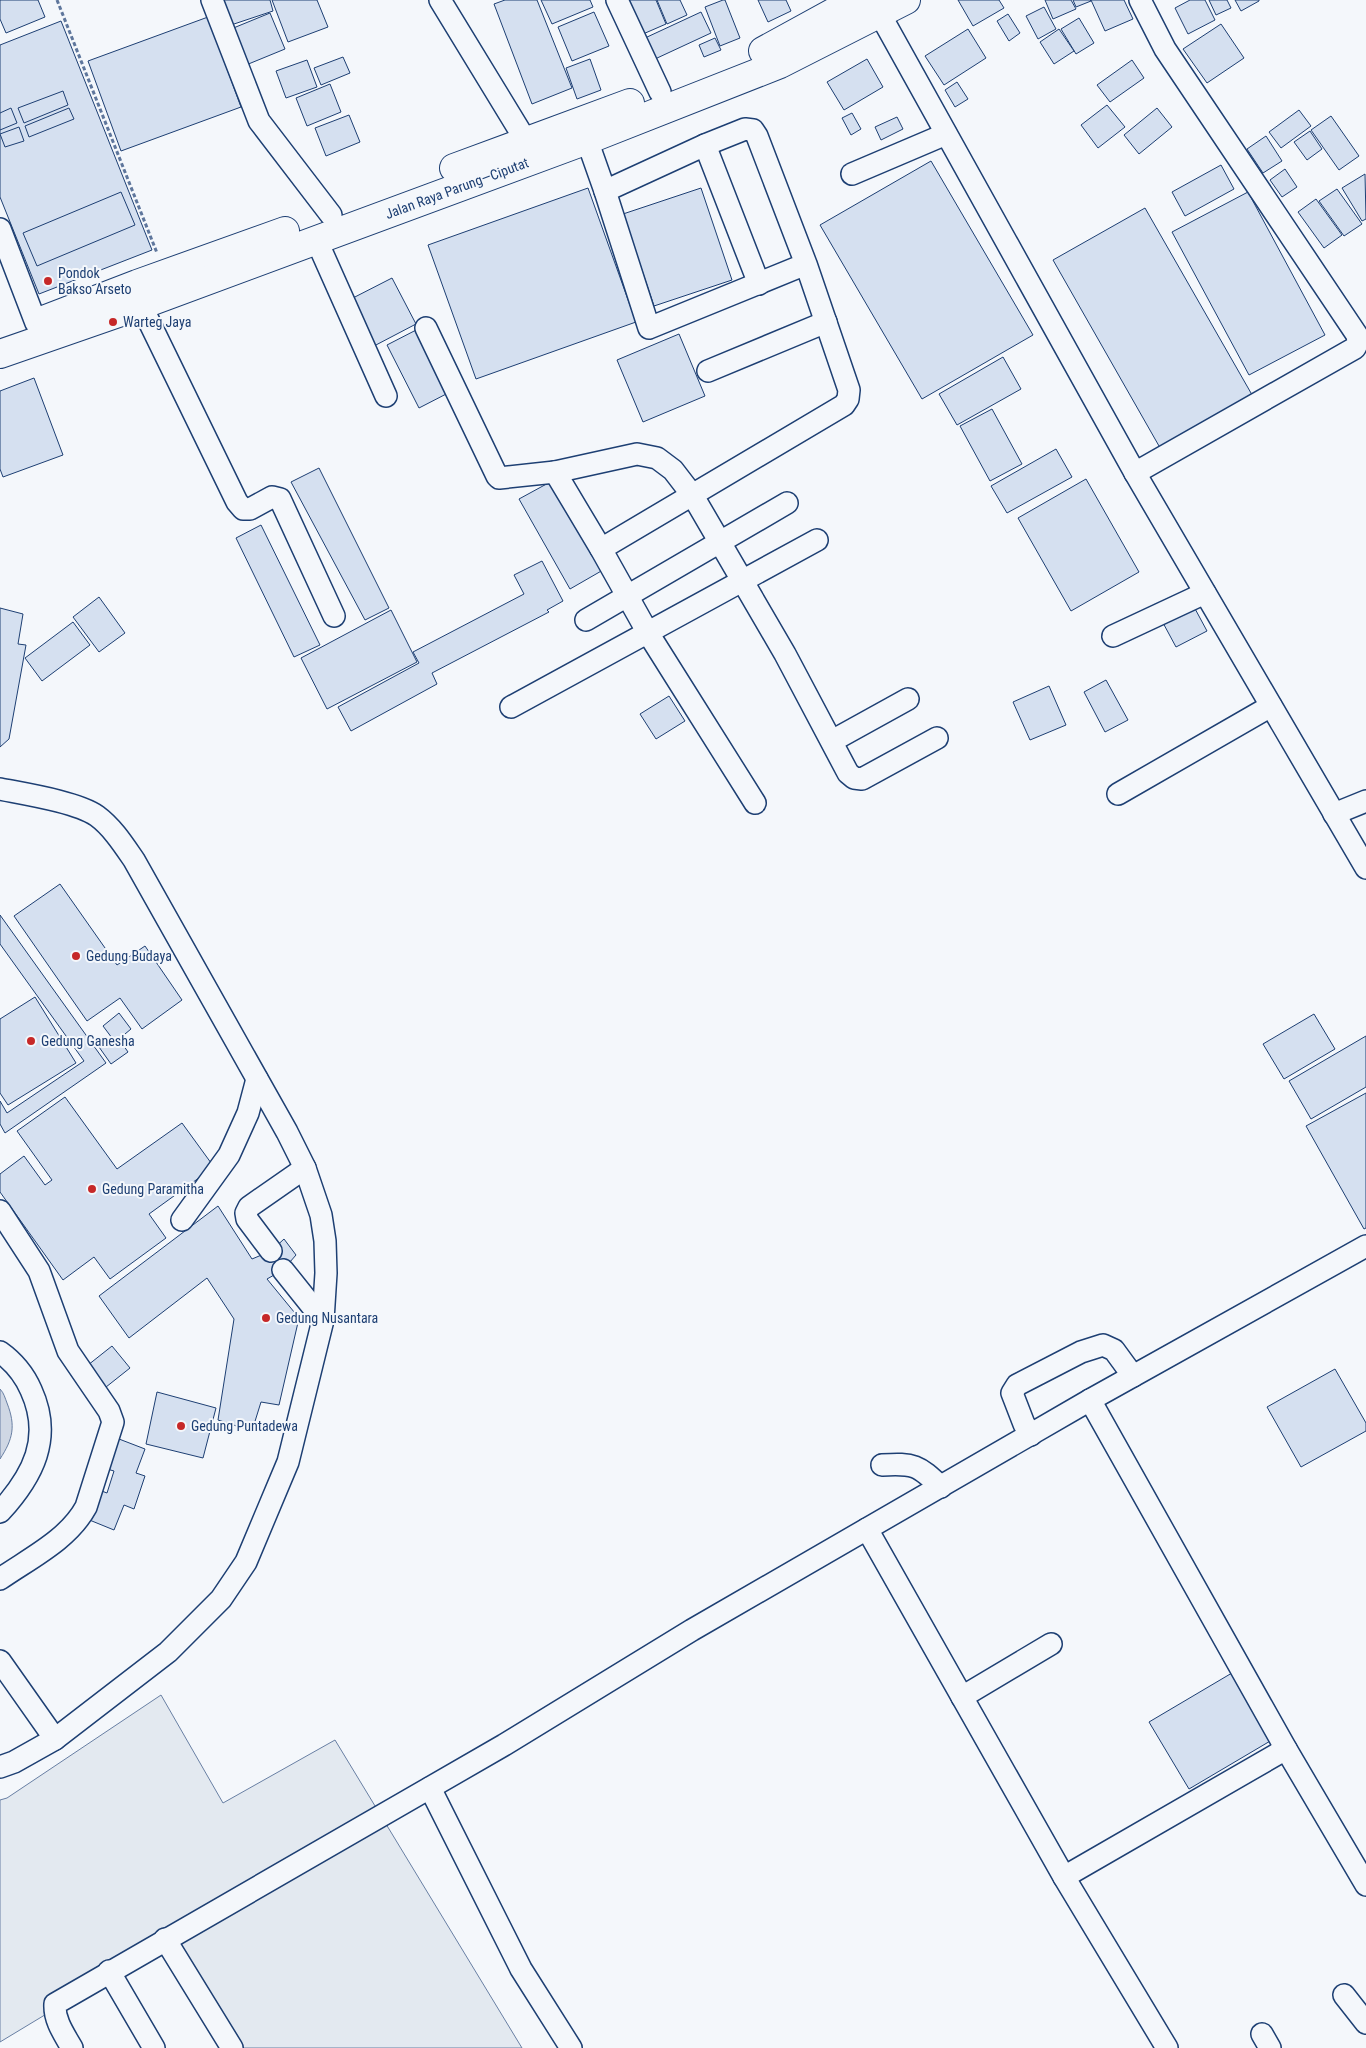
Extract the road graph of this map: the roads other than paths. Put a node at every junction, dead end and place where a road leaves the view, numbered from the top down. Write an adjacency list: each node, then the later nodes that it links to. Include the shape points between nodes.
1 (212, 0): 15 (street, via 259,121)
2 (440, 0): 11 (street)
3 (617, 0): 8 (street)
4 (856, 0): 8 (highway, Jalan Raya Parung—Ciputat, via 773,48)
5 (906, 0): 7 (highway, Jalan Raya Parung—Ciputat)
6 (1140, 0): 29 (street, via 1165,49 1357,335 1358,342 1355,348)
7 (875, 8): 9 (street); 10 (highway, Jalan Raya Parung—Ciputat, via 780,64)
8 (660, 92): 11 (highway, Jalan Raya Parung—Ciputat)
9 (946, 134): 13 (street); 29 (street)
10 (587, 140): 14 (street); 17 (highway, Jalan Raya Parung—Ciputat)
11 (526, 141): 15 (highway, Jalan Raya Parung—Ciputat)
12 (704, 145): 14 (street); 18 (street, via 745,129 753,130); 19 (street)
13 (852, 174)
14 (605, 191): 19 (street, via 649,328)
15 (331, 215): 22 (highway, Jalan Raya Parung—Ciputat, via 165,273)
16 (0, 229): 22 (street)
17 (316, 239): 20 (highway, Jalan Raya Parung—Ciputat); 27 (street)
18 (806, 264): 19 (street); 21 (street)
19 (759, 284)
20 (141, 305): 25 (highway, Jalan Raya Parung—Ciputat); 38 (street, via 237,502 243,509 250,509 272,496 280,499)
21 (826, 322): 26 (street); 30 (street, via 849,390 844,405)
22 (36, 323): 24 (highway, Jalan Raya Parung—Ciputat)
23 (426, 328): 28 (street, via 497,476)
24 (0, 335)
25 (0, 354)
26 (708, 371)
27 (386, 396)
28 (555, 472): 30 (street, via 637,454 657,458 673,470); 34 (street)
29 (1135, 473): 36 (street)
30 (693, 496): 33 (street); 34 (street)
31 (787, 503): 33 (street)
32 (817, 540): 35 (street)
33 (719, 542): 35 (street); 37 (street)
34 (602, 549): 37 (street)
35 (741, 581): 40 (street); 46 (street)
36 (1205, 593): 41 (street); 43 (street)
37 (627, 596): 39 (street); 40 (street)
38 (334, 616)
39 (586, 620)
40 (648, 633): 44 (street); 50 (street)
41 (1113, 636)
42 (908, 699): 46 (street)
43 (1271, 706): 48 (street); 51 (street)
44 (511, 707)
45 (937, 738): 46 (street, via 862,779 848,773)
46 (832, 741)
47 (0, 789): 53 (street, via 73,806 96,815 111,829 134,860)
48 (1118, 794)
49 (1366, 801): 51 (street)
50 (755, 803)
51 (1334, 814): 52 (street)
52 (1366, 868)
53 (257, 1079): 54 (street); 56 (street, via 248,1113 229,1155)
54 (305, 1168): 58 (street, via 249,1207 246,1213); 60 (street, via 320,1215 324,1241)
55 (0, 1211): 69 (street, via 39,1272 68,1351 109,1411 113,1422 79,1520)
56 (182, 1220)
57 (1366, 1246): 62 (street)
58 (271, 1252)
59 (283, 1270): 60 (street)
60 (323, 1320): 73 (street, via 288,1462 246,1562 221,1599 168,1652)
61 (0, 1352): 67 (street, via 24,1376 40,1415 40,1442 33,1467 21,1488)
62 (1133, 1376): 63 (street); 64 (street, via 1114,1350 1103,1345 1082,1352 1017,1385 1012,1393)
63 (1090, 1400): 64 (street); 74 (street)
64 (1031, 1435): 66 (street)
65 (882, 1465): 66 (street, via 907,1464 923,1470)
66 (941, 1487): 68 (street)
67 (0, 1512)
68 (867, 1530): 72 (street); 76 (street, via 692,1630)
69 (0, 1579)
70 (1051, 1644): 72 (street)
71 (0, 1661): 73 (street)
72 (962, 1697): 77 (street)
73 (54, 1739): 75 (street)
74 (1286, 1749): 77 (street); 78 (street)
75 (0, 1767)
76 (430, 1788): 79 (street); 86 (street, via 521,1969)
77 (1064, 1877): 87 (street)
78 (1366, 1885)
79 (165, 1939): 80 (street); 85 (street)
80 (109, 1971): 83 (street, via 55,2004 54,2012); 84 (street)
81 (1344, 1994): 82 (street)
82 (1366, 2023)
83 (72, 2048)
84 (154, 2048)
85 (232, 2048)
86 (571, 2048)
87 (1167, 2048)

